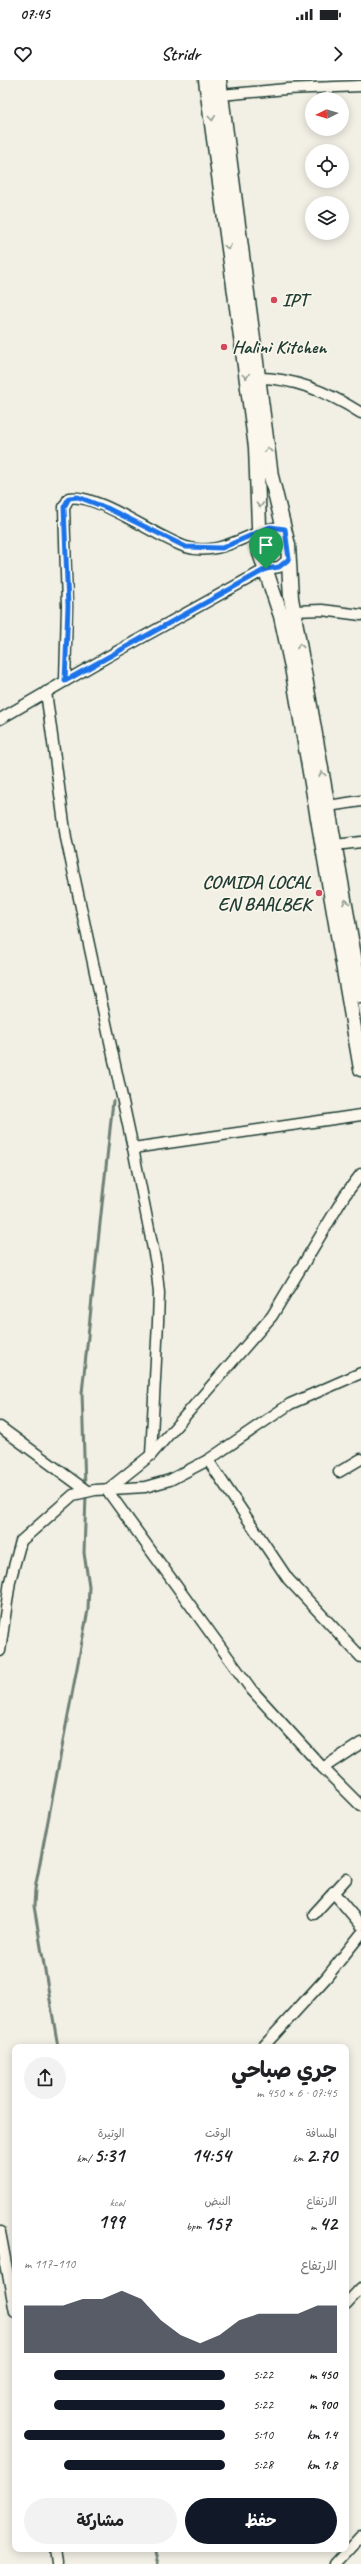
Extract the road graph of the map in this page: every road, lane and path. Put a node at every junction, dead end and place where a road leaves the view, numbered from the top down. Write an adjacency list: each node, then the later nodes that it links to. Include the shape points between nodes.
1 (206, 80): 8 (main road, one-way to 8, via 256,447)
2 (219, 80): 4 (main road)
3 (361, 86): 4 (street, via 286,88)
4 (221, 95): 5 (main road)
5 (259, 378): 6 (street, via 277,379 310,388); 7 (main road, one-way to 5, via 271,476)
6 (361, 413)
7 (285, 529): 8 (street, via 274,527); 9 (main road)
8 (259, 532): 10 (main road, via 260,553); 13 (street, via 222,548 186,547 107,508 78,497 69,498 64,507 68,606)
9 (289, 559): 10 (street, via 279,567); 11 (main road)
10 (266, 569): 13 (street); 21 (main road, via 281,616 293,674)
11 (293, 611): 12 (street, via 322,610); 17 (main road, one-way to 11)
12 (361, 615)
13 (65, 681): 14 (street)
14 (46, 692): 15 (street); 23 (street, via 66,838)
15 (0, 719)
16 (361, 801): 17 (street)
17 (328, 806): 19 (main road)
18 (361, 842): 19 (street)
19 (335, 845): 20 (main road, one-way to 19)
20 (361, 996)
21 (361, 1069)
22 (361, 1115): 23 (street)
23 (133, 1148): 27 (street, via 153,1244 159,1293)
24 (361, 1174): 27 (street, via 345,1195 272,1316)
25 (361, 1373): 29 (street, via 290,1404)
26 (0, 1427): 32 (street)
27 (151, 1454): 31 (street)
28 (361, 1459): 30 (street)
29 (208, 1460): 31 (street, via 159,1483); 34 (street, via 288,1579)
30 (339, 1472)
31 (107, 1490): 32 (street); 36 (street, via 251,1689)
32 (87, 1491): 33 (street, via 73,1495 21,1542 10,1581)
33 (0, 1651)
34 (361, 1657)
35 (361, 1743): 36 (street)
36 (323, 1768): 37 (street)
37 (361, 1806)
38 (346, 1878): 39 (street)
39 (333, 1892): 40 (street); 41 (street)
40 (314, 1914)
41 (361, 1925)
42 (361, 1934): 43 (street, via 326,1978)
43 (266, 2044)
44 (0, 2232): 46 (street)
45 (361, 2288): 47 (street)
46 (12, 2296)
47 (349, 2301)
48 (361, 2536): 49 (street)
49 (349, 2549)
50 (55, 2552): 52 (street)
51 (346, 2552): 53 (street)
52 (57, 2564)
53 (335, 2564)

